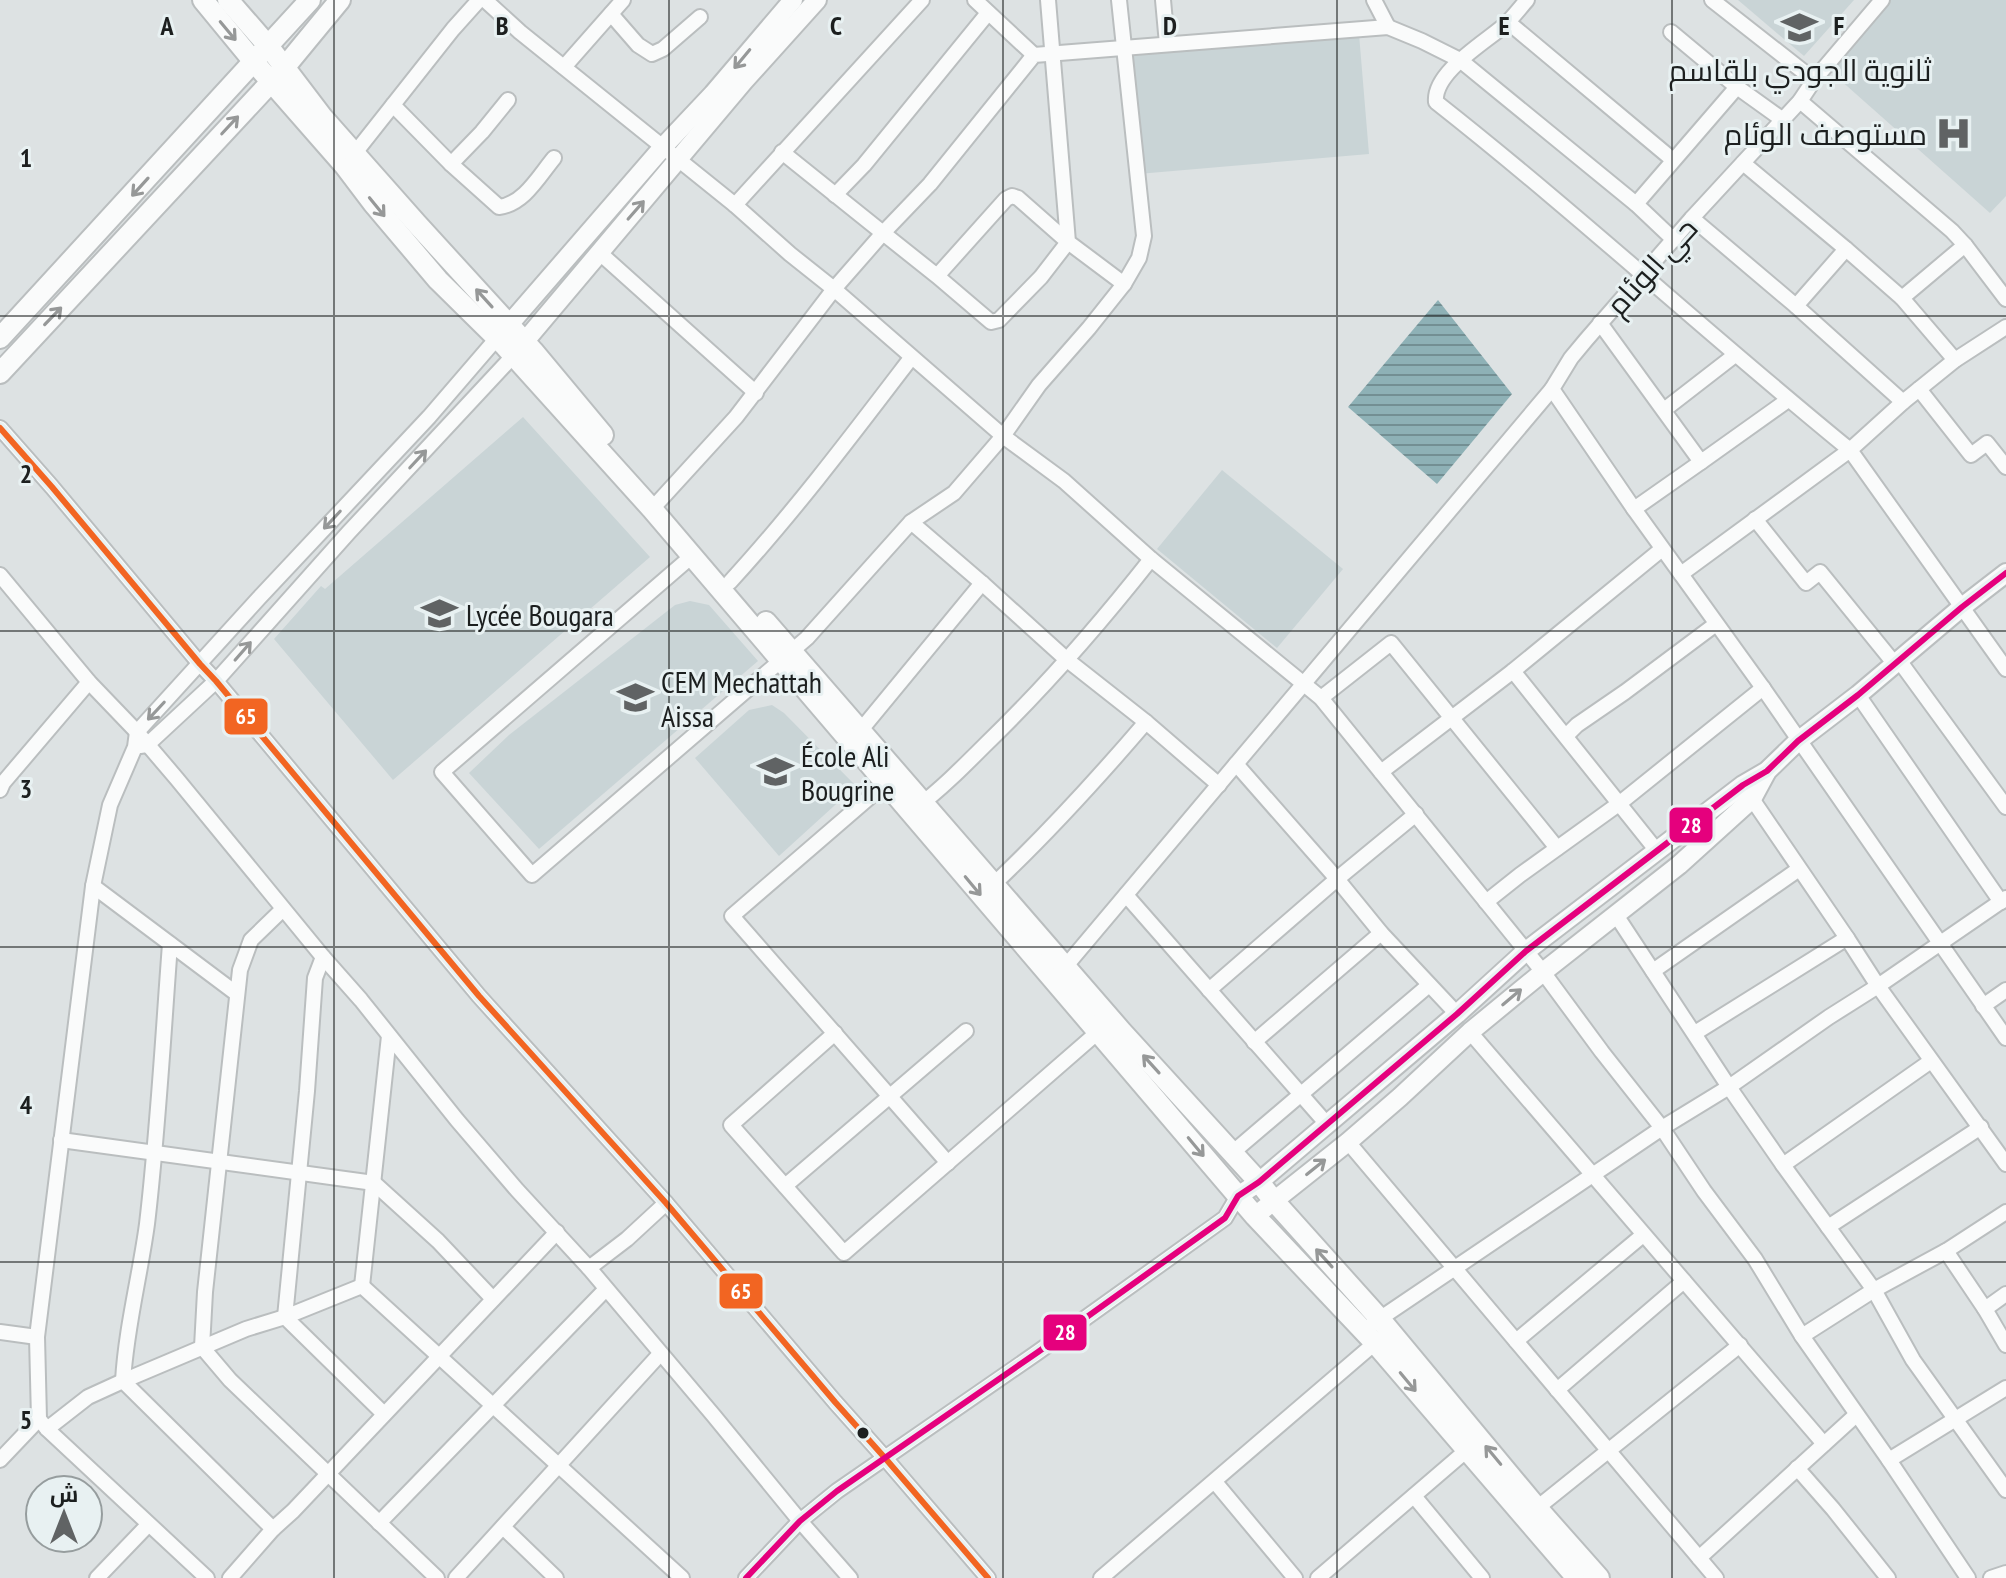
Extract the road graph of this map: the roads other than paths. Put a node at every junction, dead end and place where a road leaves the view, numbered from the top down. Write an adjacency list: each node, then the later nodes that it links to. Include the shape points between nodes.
1 (203, 0): 27 (main road, one-way to 27)
2 (228, 0): 27 (main road)
3 (310, 0): 27 (main road)
4 (340, 0): 31 (main road)
5 (482, 0): 30 (street); 36 (street)
6 (623, 0): 19 (street)
7 (817, 0): 42 (street)
8 (922, 0): 39 (street)
9 (975, 0): 18 (street)
10 (1048, 0): 26 (street)
11 (1119, 0): 25 (street)
12 (1163, 0): 24 (street)
13 (1374, 0): 22 (street)
14 (1527, 0): 21 (street)
15 (1712, 0): 32 (street)
16 (1882, 0): 32 (street, حي الوئام)
17 (791, 1): 38 (street, one-way to 38)
18 (988, 13): 28 (street); 46 (street)
19 (611, 14): 20 (street, via 652,54); 30 (street)
20 (700, 17)
21 (1508, 22): 29 (street); 43 (street)
22 (1388, 27): 24 (street); 29 (street)
23 (1671, 32): 33 (street)
24 (1167, 44): 25 (street)
25 (1125, 48): 26 (street); 58 (street, via 1144,236)
26 (1051, 53): 28 (street); 52 (street)
27 (261, 55): 31 (main road); 66 (main road, one-way to 66)
28 (1034, 55): 50 (street, via 930,184)
29 (1460, 60): 47 (street); 56 (street, via 1439,86 1436,102)
30 (564, 67): 38 (street)
31 (278, 75): 41 (main road, via 323,118); 71 (main road, one-way to 31)
32 (1814, 80): 35 (street, حي الوئام)
33 (1737, 87): 37 (street); 43 (street)
34 (508, 100): 45 (street)
35 (1800, 101): 37 (street, حي الوئام); 53 (street)
36 (393, 105): 41 (street); 45 (street)
37 (1783, 120): 44 (street, حي الوئام)
38 (663, 147): 42 (street); 65 (street)
39 (782, 152): 46 (street); 48 (street)
40 (554, 158): 45 (street, via 523,195 499,207)
41 (350, 159): 65 (main road, via 416,223)
42 (679, 160): 48 (street); 55 (street, one-way to 42)
43 (1673, 160): 47 (street)
44 (1743, 163): 49 (street, حي الوئام); 54 (street)
45 (451, 164)
46 (835, 195): 50 (street)
47 (1636, 204): 51 (street)
48 (735, 205): 59 (street)
49 (1692, 218): 51 (street, حي الوئام); 62 (street)
50 (883, 233): 57 (street); 59 (street)
51 (1674, 240): 56 (street, حي الوئام)
52 (1068, 242): 57 (street, via 1012,196); 57 (street, via 999,320 991,322); 58 (street)
53 (1965, 245): 60 (street); 61 (street)
54 (1846, 249): 60 (street); 62 (street)
55 (601, 254): 67 (street); 74 (street)
56 (1643, 274): 63 (street, حي الوئام); 68 (street)
57 (937, 276)
58 (1124, 284): 79 (street)
59 (834, 289): 69 (street); 74 (street)
60 (1902, 298): 70 (street)
61 (2006, 299)
62 (1796, 306): 76 (street)
63 (1600, 323): 72 (street, حي الوئام); 77 (street)
64 (2006, 327): 70 (street)
65 (503, 332): 67 (main road); 100 (street, one-way to 100)
66 (0, 338)
67 (519, 348): 83 (main road); 103 (street, one-way to 67)
68 (1735, 355): 75 (street); 77 (street)
69 (911, 358): 79 (street); 93 (street)
70 (1955, 360): 73 (street)
71 (0, 373)
72 (1552, 389): 84 (street); 105 (street, حي الوئام)
73 (1919, 389): 76 (street); 82 (street, via 1971,455 1987,443)
74 (756, 393): 83 (street)
75 (1788, 400): 80 (street); 81 (street)
76 (1903, 402): 80 (street)
77 (1664, 410): 81 (street)
78 (0, 428): 100 (street)
79 (1003, 436): 86 (street, via 954,493); 89 (street, via 1064,481)
80 (1850, 450): 85 (street); 95 (street)
81 (1701, 462): 84 (street)
82 (2006, 467)
83 (656, 506): 88 (main road); 93 (main road)
84 (1634, 509): 87 (street)
85 (1755, 519): 91 (street); 99 (street, via 1806,583 1820,572)
86 (911, 522): 94 (street); 97 (street, via 828,617)
87 (1662, 549): 91 (street); 102 (street)
88 (692, 556): 97 (main road); 97 (street, via 442,772 532,875)
89 (1151, 559): 98 (street); 105 (street)
90 (2006, 573): 95 (street)
91 (1681, 574): 96 (street)
92 (0, 575): 104 (street)
93 (730, 582): 97 (main road)
94 (982, 583): 98 (street); 111 (street)
95 (1962, 607): 99 (street); 101 (street)
96 (1716, 624): 106 (street); 112 (street)
97 (786, 655): 111 (main road); 117 (main road)
98 (1066, 659): 110 (street); 123 (street, via 1014,717)
99 (1896, 661): 107 (street); 122 (street)
100 (200, 664): 103 (street); 113 (street, one-way to 113)
101 (2006, 669)
102 (1513, 671): 109 (street); 112 (street)
103 (216, 681): 113 (street); 182 (street, via 479,996)
104 (89, 682): 113 (street); 119 (street)
105 (1304, 683): 108 (street); 115 (street, حي الوئام)
106 (1763, 688): 114 (street); 121 (street)
107 (1858, 695): 114 (street); 132 (street)
108 (1321, 698): 109 (street, via 1391,643); 116 (street)
109 (1451, 719): 116 (street); 125 (street)
110 (1146, 722): 118 (street); 129 (street)
111 (860, 731): 123 (main road)
112 (1566, 736): 121 (street)
113 (140, 741): 130 (street, via 110,805); 134 (street)
114 (1798, 741): 120 (street); 138 (street)
115 (1236, 764): 118 (street, حي الوئام); 128 (street)
116 (1381, 772): 124 (street)
117 (886, 783): 123 (main road); 155 (street, via 732,916)
118 (1219, 785): 131 (street, حي الوئام)
119 (0, 790)
120 (1748, 792): 126 (street); 127 (street); 135 (street, via 1679,865)
121 (1620, 803): 125 (street); 126 (street)
122 (2006, 807)
123 (916, 808): 129 (main road); 144 (main road, one-way to 144)
124 (1416, 814): 128 (street); 133 (street)
125 (1557, 848): 133 (street)
126 (1657, 851): 140 (street)
127 (1799, 869): 137 (street); 142 (street)
128 (1337, 879): 136 (street); 147 (street)
129 (994, 884): 144 (main road)
130 (93, 886): 139 (street); 167 (street)
131 (1126, 895): 144 (street, حي الوئام); 147 (street)
132 (2004, 900): 138 (street)
133 (1486, 902): 140 (street)
134 (283, 909): 141 (street); 149 (street, via 251,940)
135 (1616, 915): 142 (street); 143 (street)
136 (1381, 933): 145 (street); 159 (street)
137 (1847, 938): 146 (street); 156 (street)
138 (1941, 943): 146 (street); 150 (street)
139 (170, 944): 149 (street); 169 (street)
140 (1526, 951): 143 (street); 151 (street)
141 (323, 957): 157 (street); 175 (street, via 315,978)
142 (1653, 971): 156 (street)
143 (1543, 972): 154 (street, one-way to 143); 166 (street)
144 (1060, 973): 153 (main road); 170 (main road, one-way to 144)
145 (1429, 985): 151 (street); 162 (street)
146 (1878, 986): 160 (street); 161 (street)
147 (1209, 990): 159 (street)
148 (2006, 990): 150 (street)
149 (237, 994): 171 (street)
150 (1983, 1006): 158 (street)
151 (1457, 1014): 164 (street)
152 (966, 1031): 163 (street)
153 (1098, 1032): 172 (street); 180 (main road, one-way to 180)
154 (1470, 1032): 168 (street); 176 (street)
155 (835, 1033): 163 (street); 179 (street, via 731,1125)
156 (1695, 1033): 161 (street)
157 (389, 1036): 178 (street); 187 (street)
158 (2006, 1038)
159 (1254, 1042): 162 (street)
160 (1931, 1061): 165 (street); 174 (street)
161 (1729, 1087): 166 (street); 174 (street)
162 (1301, 1093): 164 (street); 170 (street)
163 (890, 1096): 172 (street); 179 (street)
164 (1326, 1123): 177 (street)
165 (1981, 1127): 173 (street); 186 (street)
166 (1662, 1128): 176 (street); 202 (street, via 1755,1259)
167 (61, 1140): 169 (street); 203 (street)
168 (1348, 1142): 181 (street, one-way to 168); 191 (street)
169 (155, 1153): 171 (street); 210 (street)
170 (1232, 1153): 177 (main road)
171 (220, 1161): 175 (street); 207 (street)
172 (948, 1163): 179 (street, via 844,1253)
173 (2006, 1164)
174 (1783, 1165): 186 (street)
175 (299, 1171): 178 (street); 199 (street)
176 (1593, 1175): 188 (street); 191 (street)
177 (1259, 1182): 180 (street); 181 (main road)
178 (374, 1183): 193 (street); 197 (street)
179 (785, 1186)
180 (1238, 1196): 184 (main road); 185 (street)
181 (1274, 1201): 184 (street); 200 (main road, one-way to 181)
182 (666, 1203): 190 (street); 221 (street)
183 (2006, 1212): 189 (street)
184 (1255, 1216): 185 (street); 200 (main road)
185 (1225, 1218): 221 (street)
186 (1828, 1227): 195 (street)
187 (557, 1232): 190 (street); 197 (street)
188 (1643, 1235): 192 (street); 204 (street)
189 (1946, 1251): 195 (street); 198 (street)
190 (589, 1268): 194 (street)
191 (1455, 1269): 200 (street); 204 (street)
192 (1684, 1281): 205 (street); 212 (street)
193 (362, 1286): 199 (street); 209 (street)
194 (606, 1289): 208 (street); 213 (street)
195 (1874, 1290): 202 (street); 216 (street, via 1913,1360)
196 (2006, 1294): 198 (street)
197 (493, 1299): 209 (street)
198 (1985, 1309): 206 (street)
199 (285, 1317): 207 (street); 214 (street)
200 (1373, 1331): 219 (main road, one-way to 219); 227 (street); 230 (main road, one-way to 200)
201 (0, 1332): 203 (street)
202 (1802, 1336): 215 (street)
203 (37, 1337): 217 (street)
204 (1516, 1341): 212 (street)
205 (1740, 1345): 218 (street); 220 (street)
206 (2006, 1345)
207 (202, 1347): 210 (street); 226 (street)
208 (660, 1354): 224 (street); 231 (street)
209 (439, 1356): 213 (street); 214 (street)
210 (123, 1381): 217 (street); 235 (street)
211 (2006, 1388): 216 (street)
212 (1557, 1390): 220 (street)
213 (493, 1406): 224 (street); 232 (street)
214 (384, 1414): 226 (street)
215 (1856, 1415): 218 (street); 223 (street)
216 (1956, 1420): 223 (street); 228 (street)
217 (43, 1424): 222 (street); 233 (street)
218 (1824, 1444): 225 (street)
219 (1467, 1450): 229 (street); 252 (main road)
220 (1608, 1450): 230 (street); 236 (street)
221 (885, 1458): 231 (street); 247 (street)
222 (0, 1460)
223 (1889, 1460): 256 (street)
224 (559, 1465): 234 (street); 244 (street)
225 (1797, 1468): 236 (street); 255 (street)
226 (327, 1474): 232 (street); 235 (street)
227 (1215, 1482): 248 (street); 249 (street)
228 (2006, 1490)
229 (1414, 1496): 250 (street); 251 (street)
230 (1537, 1508): 253 (main road)
231 (800, 1521): 245 (street); 246 (street)
232 (379, 1523): 241 (street)
233 (148, 1525): 238 (street); 239 (street)
234 (503, 1527): 242 (street); 243 (street)
235 (273, 1529): 240 (street)
236 (1699, 1558): 254 (street)
237 (2006, 1573): 257 (street)
238 (97, 1578)
239 (207, 1578)
240 (230, 1578)
241 (437, 1578)
242 (456, 1578)
243 (556, 1578)
244 (682, 1578)
245 (746, 1578)
246 (850, 1578)
247 (988, 1578)
248 (1101, 1578)
249 (1295, 1578)
250 (1318, 1578)
251 (1482, 1578)
252 (1577, 1578)
253 (1599, 1578)
254 (1716, 1578)
255 (1888, 1578)
256 (1968, 1578)
257 (1991, 1578)

